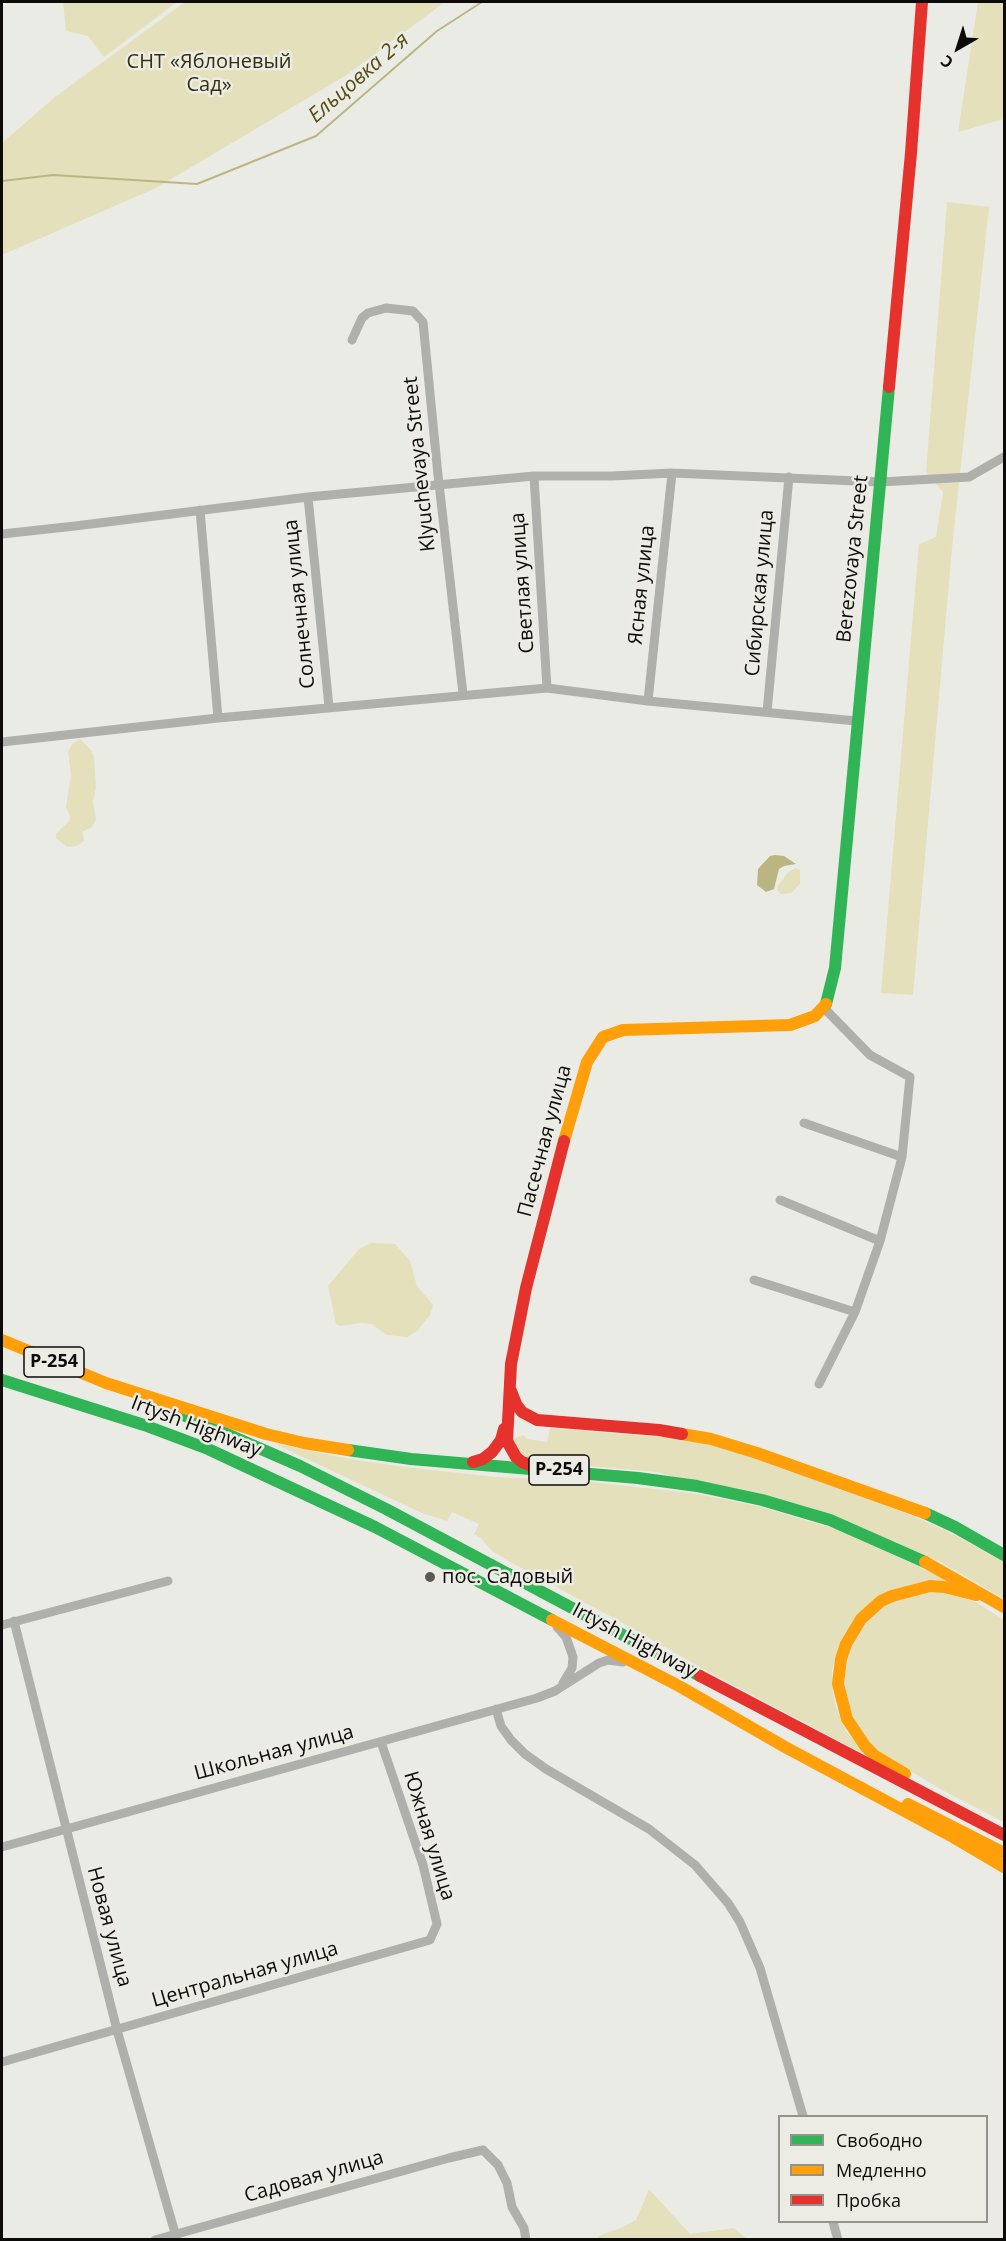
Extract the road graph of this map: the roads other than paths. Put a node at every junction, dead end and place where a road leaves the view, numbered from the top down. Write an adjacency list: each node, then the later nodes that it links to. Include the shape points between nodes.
1 (922, 2): 7 (main road, Berezovaya Street)
2 (352, 340): 8 (street, Klyuchevaya Street, via 368,313 386,309 413,311 423,322)
3 (1005, 457): 7 (street, via 969,477)
4 (672, 473): 5 (street); 6 (street); 14 (street, Ясная улица)
5 (534, 477): 8 (street); 12 (street, Светлая улица)
6 (789, 477): 7 (street); 16 (street, Сибирская улица)
7 (880, 482): 18 (main road, Berezovaya Street)
8 (440, 485): 9 (street); 13 (street, Klyuchevaya Street)
9 (308, 496): 10 (street); 15 (street, Солнечная улица)
10 (200, 510): 11 (street); 17 (street)
11 (2, 534)
12 (547, 687): 13 (street); 14 (street)
13 (463, 694): 15 (street)
14 (648, 701): 16 (street)
15 (329, 707): 17 (street)
16 (767, 712): 18 (street)
17 (218, 718): 19 (street)
18 (856, 721): 20 (main road, Berezovaya Street, via 835,968)
19 (2, 742)
20 (824, 1008): 22 (street, via 870,1054 910,1077); 31 (main road, Пасечная улица, via 815,1016 790,1025 623,1030 603,1037 587,1062 578,1090 526,1288 511,1364)
21 (804, 1124): 22 (street)
22 (902, 1157): 24 (street)
23 (780, 1200): 24 (street)
24 (880, 1241): 26 (street)
25 (754, 1280): 26 (street)
26 (855, 1312): 30 (street)
27 (2, 1340): 29 (main road, Irtysh Highway / Р-254)
28 (2, 1380): 38 (main road, Irtysh Highway / Р-254, via 208,1449 375,1527)
29 (106, 1383): 33 (main road, Irtysh Highway / Р-254, via 304,1443); 48 (main road, via 217,1429 386,1509)
30 (819, 1384)
31 (511, 1390): 32 (main road, Пасечная улица); 35 (main road, via 522,1412 537,1420 659,1430 711,1439 913,1508)
32 (508, 1417): 33 (main road, via 501,1440 492,1452 483,1459); 34 (main road, via 509,1446 526,1464 608,1471)
33 (462, 1464): 34 (main road, Irtysh Highway / Р-254)
34 (638, 1478): 37 (main road, Irtysh Highway / Р-254, via 731,1493 830,1520 909,1554)
35 (1005, 1555)
36 (168, 1581): 39 (street)
37 (1001, 1604): 46 (main road, via 944,1587 916,1588 892,1596 871,1610 852,1631 841,1659 838,1684 851,1729 875,1756)
38 (549, 1618): 41 (main road, Irtysh Highway / Р-254); 43 (street, via 566,1637 573,1657 569,1676)
39 (14, 1621): 40 (street); 47 (street, Новая улица)
40 (2, 1625)
41 (645, 1668): 42 (main road, Irtysh Highway / Р-254); 43 (street, Школьная улица, via 608,1660)
42 (679, 1686): 50 (main road); 51 (main road, Irtysh Highway / Р-254)
43 (555, 1691): 44 (street, Школьная улица)
44 (496, 1709): 45 (street, Школьная улица); 55 (street, via 501,1726 525,1754 650,1828 695,1865 728,1903 760,1968)
45 (381, 1742): 47 (street, Школьная улица); 52 (street, Южная улица, via 425,1875 436,1924)
46 (1005, 1827)
47 (65, 1829): 49 (street, Школьная улица); 53 (street, Новая улица)
48 (1005, 1835)
49 (2, 1847)
50 (1005, 1853)
51 (1005, 1867)
52 (430, 1940): 53 (street, Центральная улица)
53 (117, 2030): 54 (street, Центральная улица); 57 (street, Новая улица)
54 (2, 2062)
55 (803, 2115)
56 (833, 2223): 60 (street)
57 (176, 2237): 58 (street, Садовая улица); 59 (street, Садовая улица, via 483,2150 498,2165 507,2183)
58 (155, 2240)
59 (526, 2240)
60 (838, 2240)

